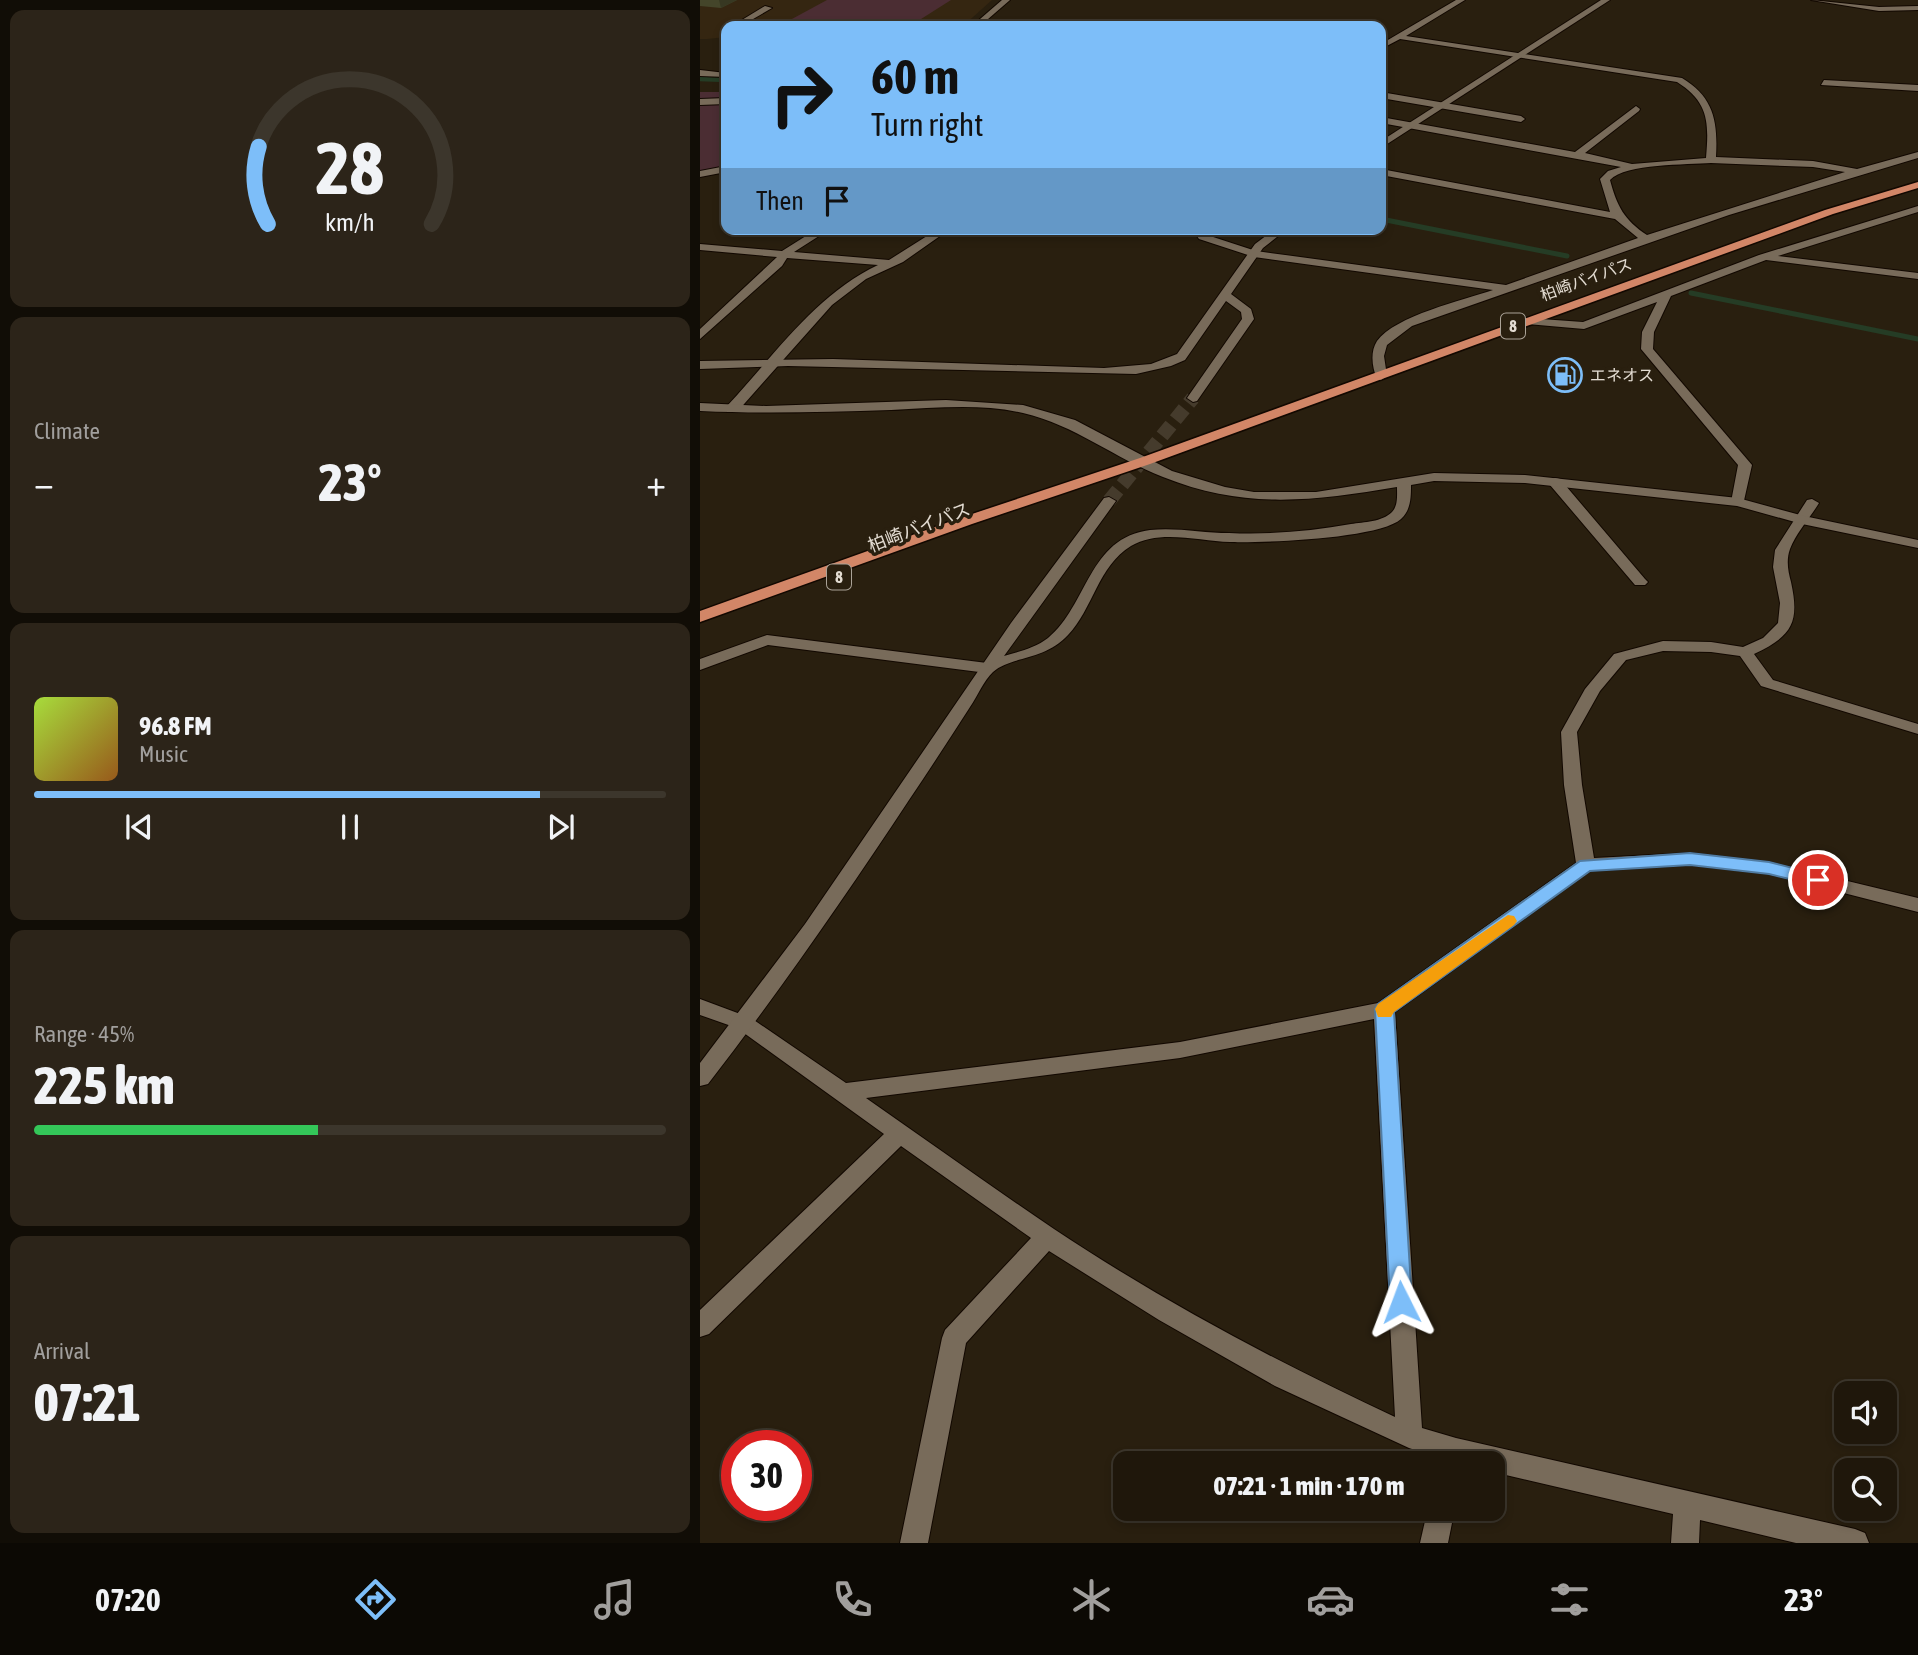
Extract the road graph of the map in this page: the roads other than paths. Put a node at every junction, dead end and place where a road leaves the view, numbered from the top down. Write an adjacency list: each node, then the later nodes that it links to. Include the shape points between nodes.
1 (1006, 0): 9 (street)
2 (1448, 0): 5 (street)
3 (1606, 0): 12 (street)
4 (1815, 0): 7 (street, via 1879,9)
5 (1460, 1): 10 (street)
6 (768, 8): 8 (street)
7 (1918, 8)
8 (745, 21)
9 (982, 21)
10 (1399, 37): 11 (street); 12 (street)
11 (1386, 44)
12 (1521, 55): 20 (street); 28 (street, via 1688,85 1710,108)
13 (700, 73): 14 (street)
14 (721, 75)
15 (1824, 83): 16 (street)
16 (1918, 88)
17 (1386, 96): 20 (street)
18 (721, 101): 19 (street)
19 (700, 102)
20 (1442, 105): 22 (street); 24 (street)
21 (1636, 109): 26 (street)
22 (1521, 119)
23 (1386, 121): 24 (street)
24 (1410, 125): 25 (street); 26 (street)
25 (1386, 142)
26 (1577, 155): 29 (street)
27 (1918, 155): 31 (street)
28 (1711, 160): 29 (street); 31 (street, via 1814,164)
29 (1631, 167): 36 (street, via 1605,179)
30 (721, 170): 33 (street)
31 (1854, 172): 41 (street)
32 (1386, 173): 36 (street)
33 (700, 174)
34 (1918, 185): 51 (highway, 柏崎バイパス / 8, via 1829,212)
35 (1918, 209): 45 (street)
36 (1616, 216): 41 (street)
37 (815, 235): 43 (street)
38 (936, 235): 46 (street)
39 (1202, 235): 44 (street)
40 (1274, 235): 44 (street)
41 (1646, 239): 48 (street)
42 (700, 247): 43 (street)
43 (784, 254): 46 (street); 52 (street)
44 (1254, 254): 48 (street); 49 (street)
45 (1763, 257): 47 (street); 50 (street)
46 (891, 264): 53 (street, via 862,277 828,303)
47 (1918, 276)
48 (1507, 288): 55 (street, via 1408,324 1382,339 1376,356)
49 (1226, 295): 53 (street, via 1181,357 1168,365 1140,370); 56 (street, via 1247,311 1248,319)
50 (1666, 295): 51 (street, via 1584,326); 63 (street, via 1648,332 1647,349 1745,465)
51 (1527, 321): 55 (highway, 柏崎バイパス / 8)
52 (700, 335)
53 (775, 363): 54 (street); 58 (street)
54 (700, 365)
55 (1381, 376): 59 (highway, 柏崎バイパス / 8)
56 (1193, 398)
57 (700, 407): 58 (street)
58 (732, 409): 59 (street, via 946,404 1023,410 1070,423)
59 (1145, 461): 60 (street, via 1190,483 1254,496 1316,496); 66 (highway, 柏崎バイパス / 8)
60 (1404, 482): 61 (street, via 1457,477); 73 (street, via 1403,506 1395,518 1370,526 1276,538 1178,533 1143,536 1119,547 1101,564 1055,640)
61 (1555, 482): 63 (street); 68 (street)
62 (1109, 501): 73 (street)
63 (1738, 502): 65 (street)
64 (1812, 503): 65 (street)
65 (1802, 520): 67 (street); 71 (street, via 1782,550 1786,624 1769,641)
66 (972, 523): 69 (highway, 柏崎バイパス / 8); 70 (highway, 柏崎バイパス / 8)
67 (1918, 544)
68 (1640, 582)
69 (700, 617)
70 (700, 627)
71 (1745, 652): 74 (street, via 1767,683); 75 (street, via 1663,646 1620,657 1593,688 1569,732)
72 (700, 665): 73 (street, via 767,639)
73 (987, 668): 79 (street, via 850,877)
74 (1918, 729)
75 (1586, 865): 76 (street, via 1690,859 1756,866); 78 (street)
76 (1918, 905)
77 (700, 1007): 79 (street)
78 (1384, 1009): 81 (street, via 1180,1050); 85 (street)
79 (744, 1023): 80 (street); 81 (street)
80 (700, 1078)
81 (845, 1092): 82 (street)
82 (901, 1132): 83 (street); 84 (street)
83 (1047, 1237): 85 (street, via 1284,1378); 90 (street, via 954,1338)
84 (700, 1326)
85 (1409, 1436): 86 (street)
86 (1442, 1451)
87 (1505, 1467): 88 (street)
88 (1687, 1505): 92 (street); 93 (street)
89 (1439, 1521): 91 (street)
90 (915, 1543)
91 (1434, 1543)
92 (1685, 1543)
93 (1855, 1543)

